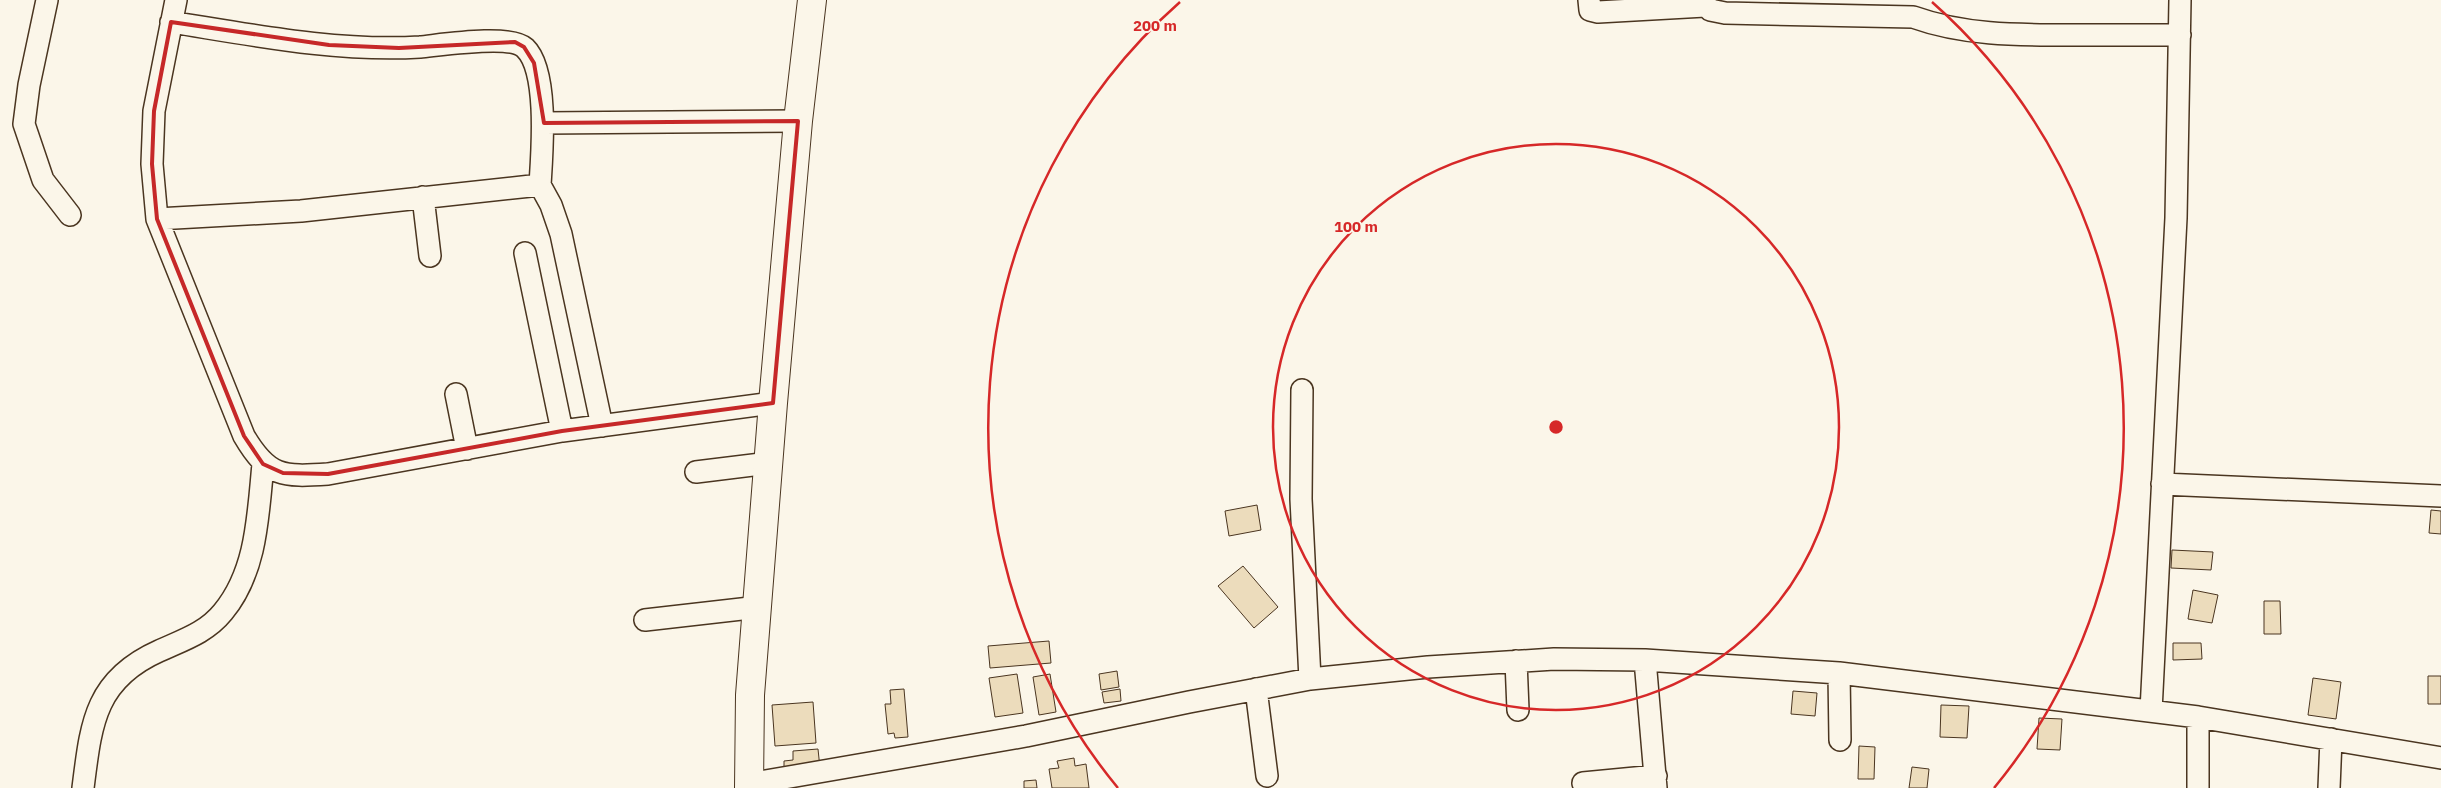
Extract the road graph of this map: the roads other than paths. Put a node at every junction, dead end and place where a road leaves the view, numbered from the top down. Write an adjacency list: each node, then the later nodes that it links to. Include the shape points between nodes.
1 (47, 0): 14 (street, via 24,124 43,180)
2 (176, 0): 8 (street)
3 (812, 0): 10 (main road)
4 (1589, 0): 6 (street, via 1590,10 1598,12)
5 (2180, 0): 9 (street)
6 (1704, 3): 7 (street, via 1712,11 1725,13)
7 (1915, 8): 9 (street, via 1941,26 1977,32)
8 (171, 22): 11 (street, via 329,45 399,48 515,42 528,51 534,63); 15 (street, via 154,111 152,164)
9 (2180, 35): 27 (street, via 2176,218)
10 (798, 121): 11 (street); 20 (main road)
11 (544, 123): 12 (street)
12 (540, 185): 13 (street); 21 (street, via 561,234)
13 (423, 197): 15 (street, via 301,211); 17 (street)
14 (70, 215)
15 (157, 219): 25 (street, via 244,436)
16 (525, 253): 22 (street)
17 (430, 256)
18 (1302, 390): 34 (street, via 1301,499)
19 (456, 394): 23 (street)
20 (773, 403): 21 (street); 24 (main road)
21 (602, 426): 22 (street)
22 (562, 432): 23 (street)
23 (467, 449): 25 (street, via 310,475 283,473)
24 (769, 462): 26 (street); 29 (main road)
25 (263, 464): 46 (street, via 254,540 241,584 212,624 141,660 114,681 106,692 90,732)
26 (696, 472)
27 (2162, 484): 28 (street); 37 (street)
28 (2441, 496)
29 (759, 607): 30 (street); 45 (main road, via 750,695)
30 (645, 620)
31 (1645, 660): 32 (street); 33 (street); 44 (street)
32 (1516, 661): 34 (street); 36 (street)
33 (1839, 673): 37 (street); 40 (street)
34 (1310, 679): 35 (street)
35 (1256, 689): 42 (street); 45 (street, via 1026,736)
36 (1518, 710)
37 (2151, 711): 38 (street)
38 (2198, 718): 39 (street); 47 (street)
39 (2331, 739): 41 (street); 48 (street)
40 (1840, 740)
41 (2441, 758)
42 (1267, 776)
43 (1583, 782): 44 (street)
44 (1656, 782)
45 (749, 786)
46 (83, 788)
47 (2198, 788)
48 (2329, 788)

